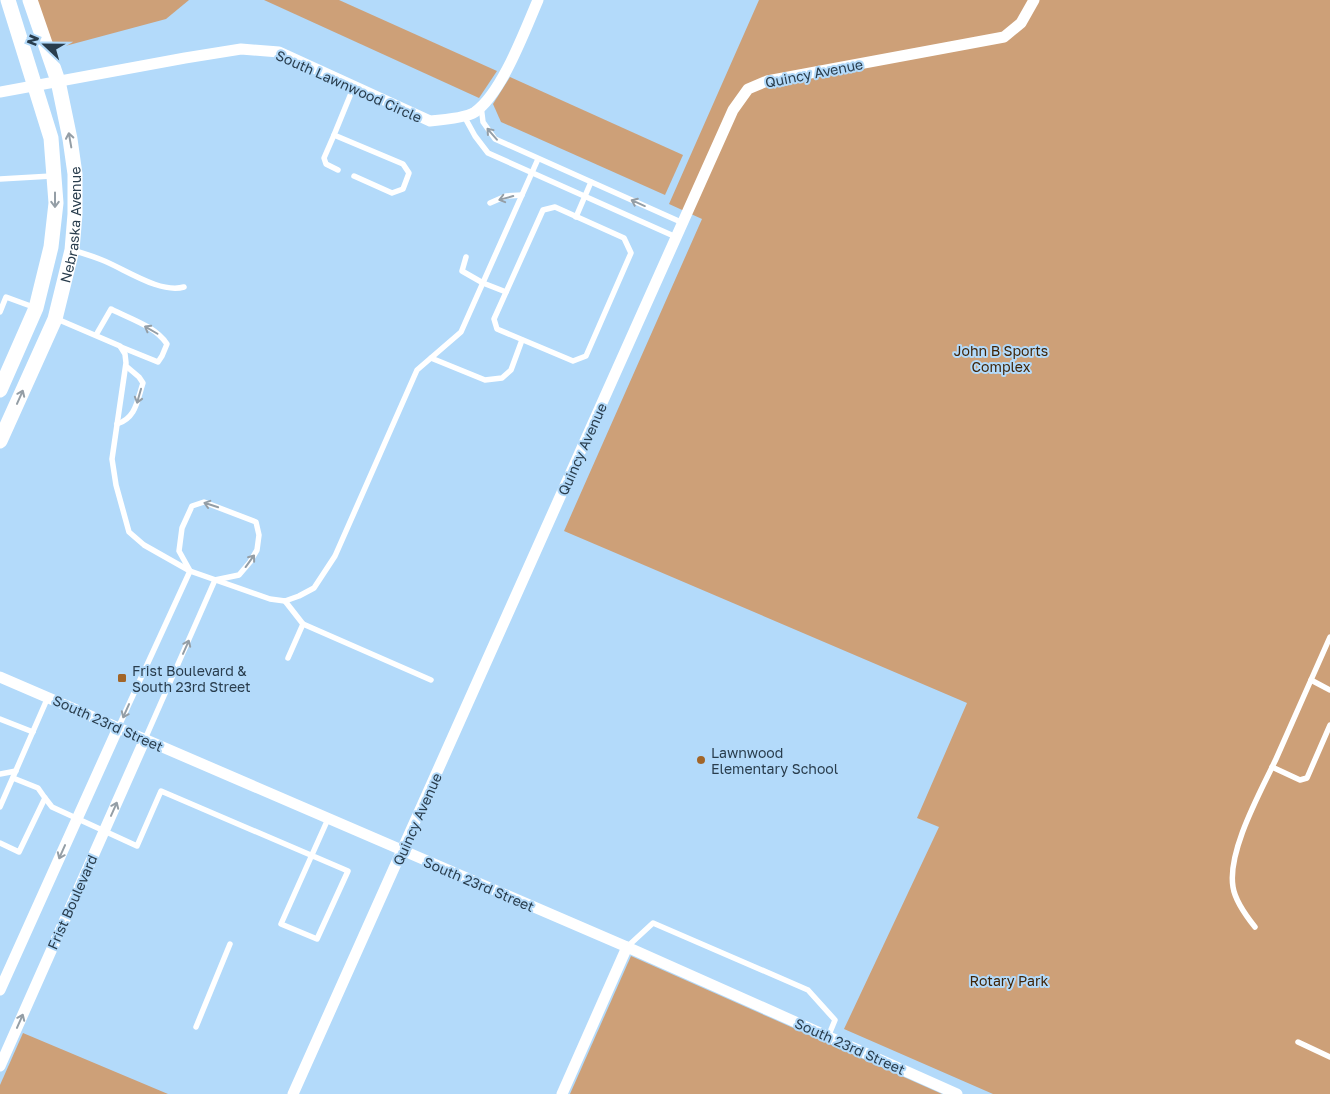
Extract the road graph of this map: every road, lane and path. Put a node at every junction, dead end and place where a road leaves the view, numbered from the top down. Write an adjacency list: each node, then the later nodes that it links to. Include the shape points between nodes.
1 (8, 0): 6 (street, Nebraska Avenue)
2 (30, 0): 5 (street, Nebraska Avenue)
3 (538, 0): 9 (street, South Lawnwood Circle, via 510,63 490,97)
4 (1034, 0): 24 (street, Quincy Avenue, via 1021,23 1004,37 767,81 748,89 733,110)
5 (58, 81): 6 (street, South Lawnwood Circle); 7 (street, South Lawnwood Circle, via 241,49 279,52); 15 (street, Nebraska Avenue, one-way to 5)
6 (35, 85): 8 (street, South Lawnwood Circle); 16 (street, Nebraska Avenue, via 51,138)
7 (354, 86): 10 (street, South Lawnwood Circle, via 430,121); 11 (lane)
8 (0, 92)
9 (480, 106): 10 (street, South Lawnwood Circle); 12 (lane, one-way to 9, via 495,139 483,122)
10 (464, 115): 14 (lane, via 488,152)
11 (334, 135): 13 (lane, via 324,158 326,164); 17 (lane, via 403,164 409,173 403,190 392,192)
12 (538, 159): 14 (lane); 19 (lane)
13 (338, 170)
14 (532, 172): 20 (lane); 21 (lane)
15 (75, 174): 16 (street); 27 (street, Nebraska Avenue)
16 (54, 176): 18 (lane); 26 (street, Nebraska Avenue, one-way to 26, via 56,203)
17 (354, 176)
18 (0, 179)
19 (591, 182): 21 (lane); 24 (lane, one-way to 19)
20 (522, 194): 22 (lane, one-way to 22); 29 (lane)
21 (586, 195): 23 (lane); 25 (lane)
22 (490, 203)
23 (576, 217): 31 (lane, via 555,207 543,210); 38 (lane, via 624,238 632,253 586,356 573,361)
24 (683, 223): 25 (street, Quincy Avenue)
25 (676, 237): 71 (street, Quincy Avenue)
26 (51, 246): 27 (street); 34 (street, Nebraska Avenue)
27 (72, 250): 30 (lane, via 168,288); 36 (street, Nebraska Avenue)
28 (466, 257): 29 (lane, via 462,272)
29 (483, 283): 31 (lane); 40 (lane, via 461,332)
30 (184, 288)
31 (506, 292): 38 (lane, via 494,320 497,329)
32 (0, 294): 33 (lane)
33 (6, 297): 34 (lane); 35 (lane)
34 (36, 308): 36 (street); 42 (street, Nebraska Avenue)
35 (0, 312)
36 (55, 319): 37 (lane); 44 (street, Nebraska Avenue, one-way to 36)
37 (96, 335): 39 (lane); 39 (lane, one-way to 37, via 158,362 167,344 152,330 111,309)
38 (522, 340): 40 (lane, via 511,370 502,378 486,380)
39 (120, 346): 41 (lane)
40 (431, 358): 47 (lane, via 417,370 335,556 314,588)
41 (126, 366): 43 (lane); 43 (lane, one-way to 43, via 142,383 135,409 126,421)
42 (0, 390)
43 (117, 424): 45 (lane, via 112,464 130,532 144,546)
44 (0, 442)
45 (190, 571): 46 (lane); 46 (lane, one-way to 45, via 239,575 257,550 259,535 256,522 204,502 192,506 182,528 179,551); 58 (lane, one-way to 58)
46 (215, 580): 47 (lane); 60 (lane, one-way to 46)
47 (285, 601): 48 (lane)
48 (303, 624): 50 (lane); 52 (lane)
49 (1330, 637): 53 (lane)
50 (288, 658)
51 (0, 677): 55 (street, South 23rd Street)
52 (431, 680)
53 (1311, 680): 54 (lane); 61 (lane)
54 (1330, 690)
55 (48, 697): 58 (street, South 23rd Street); 59 (lane)
56 (0, 719): 59 (lane)
57 (1330, 726): 61 (lane, via 1307,778 1300,780)
58 (118, 728): 60 (street, South 23rd Street); 67 (street)
59 (32, 732): 62 (lane)
60 (144, 739): 68 (street, South 23rd Street); 69 (street, Frist Boulevard, one-way to 60)
61 (1272, 767): 73 (lane, via 1234,865 1233,887)
62 (16, 771): 63 (lane); 64 (lane)
63 (0, 774)
64 (13, 778): 65 (lane, via 38,788); 66 (lane)
65 (44, 798): 67 (lane, via 52,807); 70 (lane, via 19,852)
66 (0, 807)
67 (77, 818): 69 (lane); 76 (street, one-way to 76)
68 (328, 819): 71 (street, South 23rd Street); 72 (lane)
69 (104, 830): 72 (lane, via 137,846 161,791); 81 (street, Frist Boulevard, one-way to 69)
70 (0, 844)
71 (402, 851): 75 (street, South 23rd Street); 82 (street, Quincy Avenue)
72 (312, 856): 72 (lane, via 348,871 317,939 281,924)
73 (1254, 927)
74 (230, 944): 77 (lane)
75 (627, 947): 78 (street, South 23rd Street); 78 (lane, via 653,923 808,990 835,1020); 83 (street)
76 (0, 990)
77 (196, 1027)
78 (828, 1037): 84 (street, South 23rd Street)
79 (1298, 1042): 80 (lane)
80 (1330, 1057)
81 (0, 1066)
82 (293, 1094)
83 (562, 1094)
84 (957, 1094)

